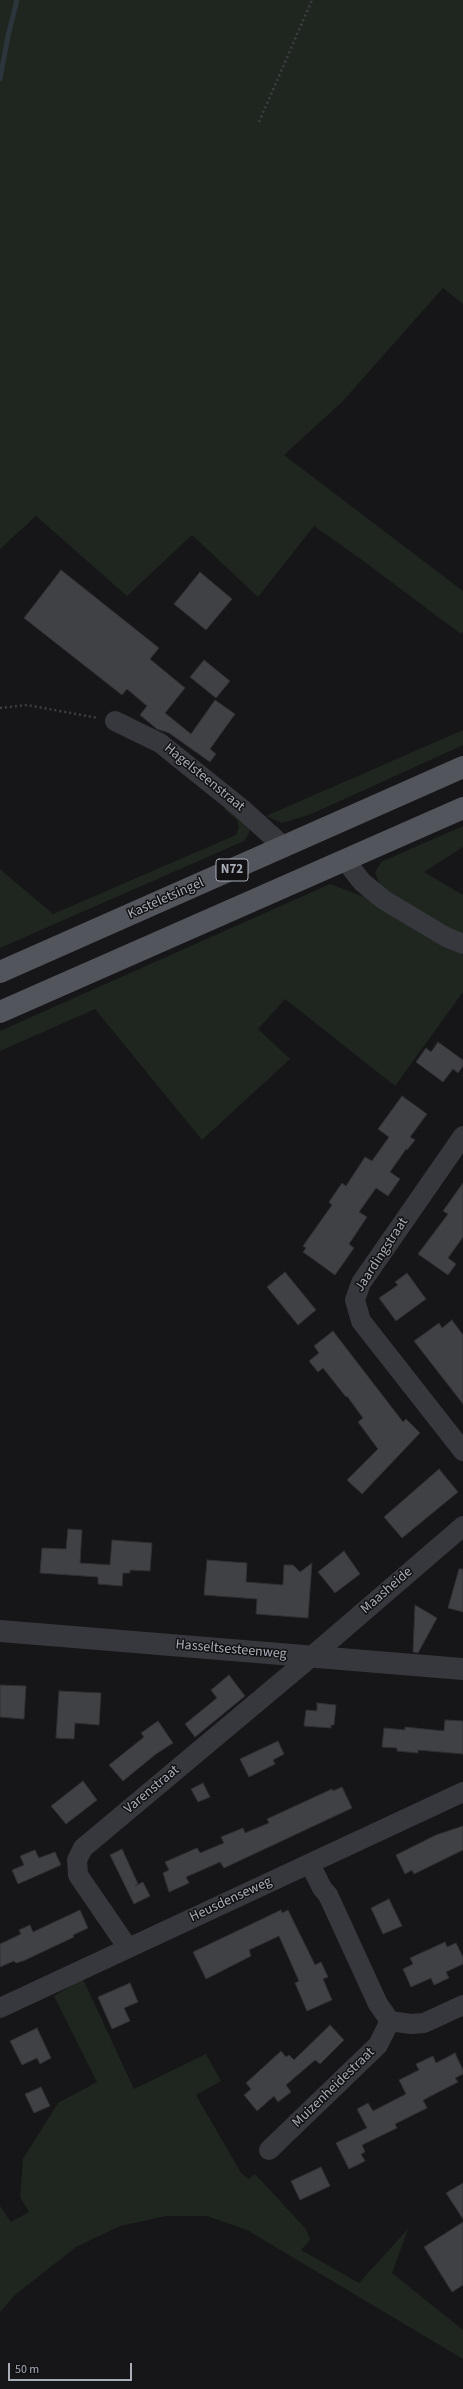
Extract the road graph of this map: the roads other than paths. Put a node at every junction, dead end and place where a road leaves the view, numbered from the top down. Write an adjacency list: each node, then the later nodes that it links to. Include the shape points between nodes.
1 (115, 721): 4 (street, Hagelsteenstraat, via 160,743 241,808)
2 (463, 767): 4 (main road, Kasteletsingel / N72)
3 (463, 808): 5 (main road, N72)
4 (284, 847): 7 (main road, Kasteletsingel / N72)
5 (345, 860): 6 (street, via 362,882 384,900 446,937); 8 (main road, N72)
6 (463, 944)
7 (0, 972)
8 (0, 1012)
9 (463, 1136): 10 (street, Jaardingstraat, via 361,1283 355,1300 355,1308 361,1321)
10 (463, 1451)
11 (463, 1526): 13 (street, Maasheide)
12 (0, 1631): 13 (street, Hasseltsesteenweg)
13 (311, 1657): 14 (street, Hasseltsesteenweg); 17 (street, Varenstraat, via 83,1848 77,1860 78,1875)
14 (463, 1669)
15 (463, 1792): 16 (street, Heusdenseweg)
16 (310, 1864): 17 (street, Heusdenseweg); 20 (street, via 330,1899 378,2004)
17 (128, 1948): 19 (street, Heusdenseweg)
18 (463, 2005): 20 (street, via 424,2023)
19 (0, 2008)
20 (390, 2021): 21 (street, Muizenheidestraat, via 378,2045)
21 (269, 2150)

